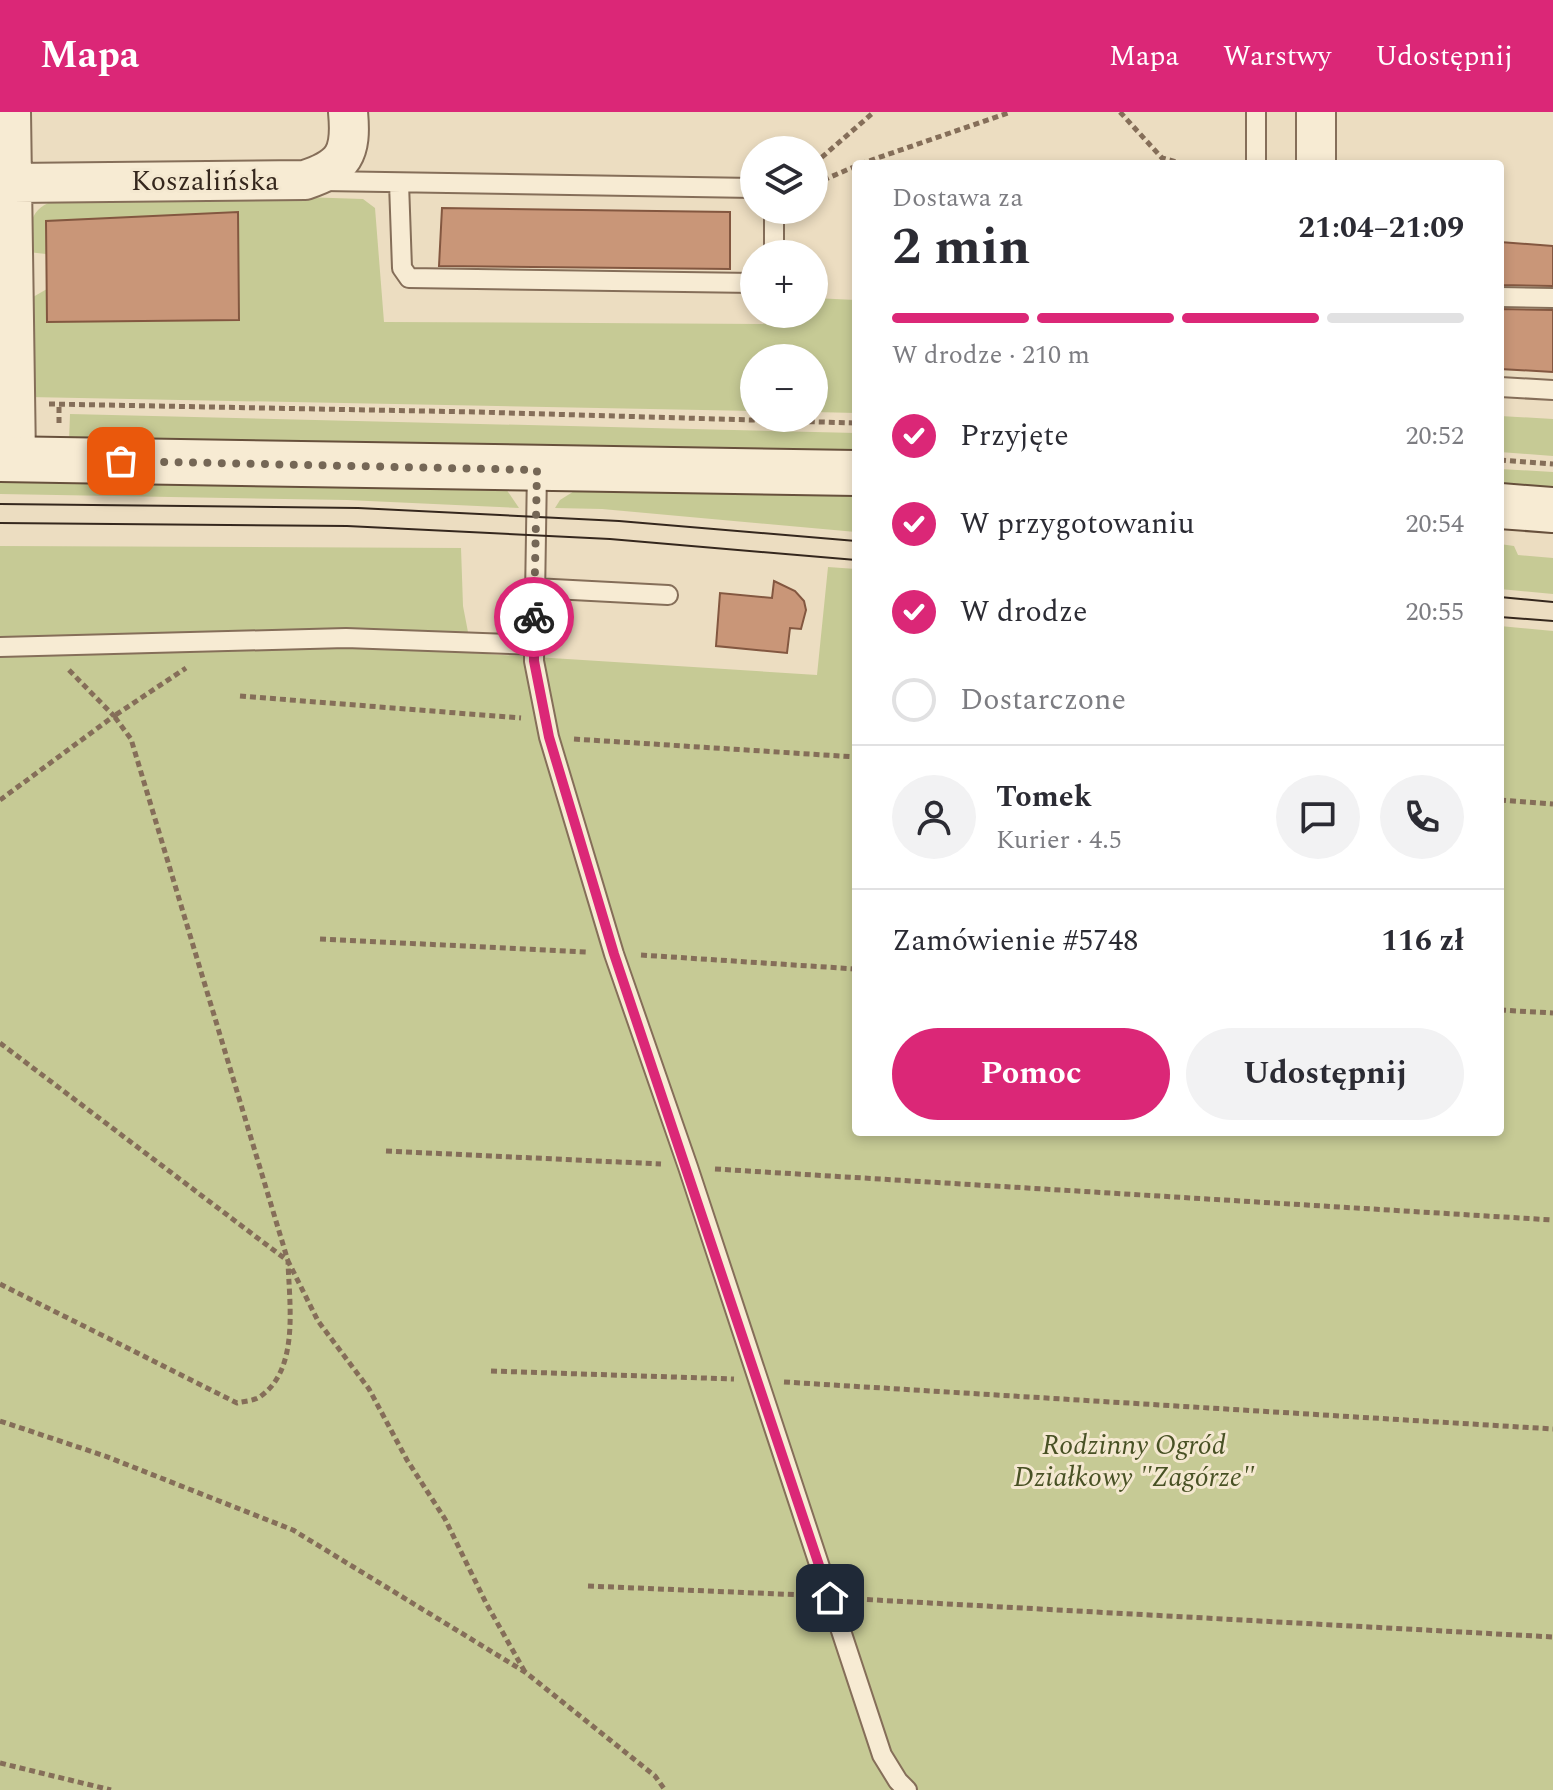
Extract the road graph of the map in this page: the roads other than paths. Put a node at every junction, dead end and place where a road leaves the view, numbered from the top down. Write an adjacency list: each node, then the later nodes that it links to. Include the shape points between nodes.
1 (11, 112): 8 (street)
2 (348, 112): 7 (street, Koszalińska, via 346,150 333,171)
3 (1256, 112): 5 (lane)
4 (1316, 112): 6 (street)
5 (1256, 160)
6 (1316, 160)
7 (305, 180): 8 (street, Koszalińska); 9 (lane)
8 (6, 183): 16 (street, via 15,404)
9 (399, 183): 10 (lane); 11 (lane, via 402,268 409,278)
10 (740, 188)
11 (740, 283)
12 (1504, 297): 13 (lane)
13 (1553, 298)
14 (1504, 387): 15 (lane)
15 (1553, 390)
16 (8, 459): 17 (street)
17 (537, 470): 18 (street); 21 (lane)
18 (852, 473)
19 (1504, 506): 20 (street)
20 (1553, 510)
21 (534, 588): 22 (lane); 23 (lane)
22 (668, 595)
23 (534, 645): 24 (lane, via 346,638); 25 (lane, via 548,728 614,954 882,1755)
24 (0, 647)
25 (907, 1790)

